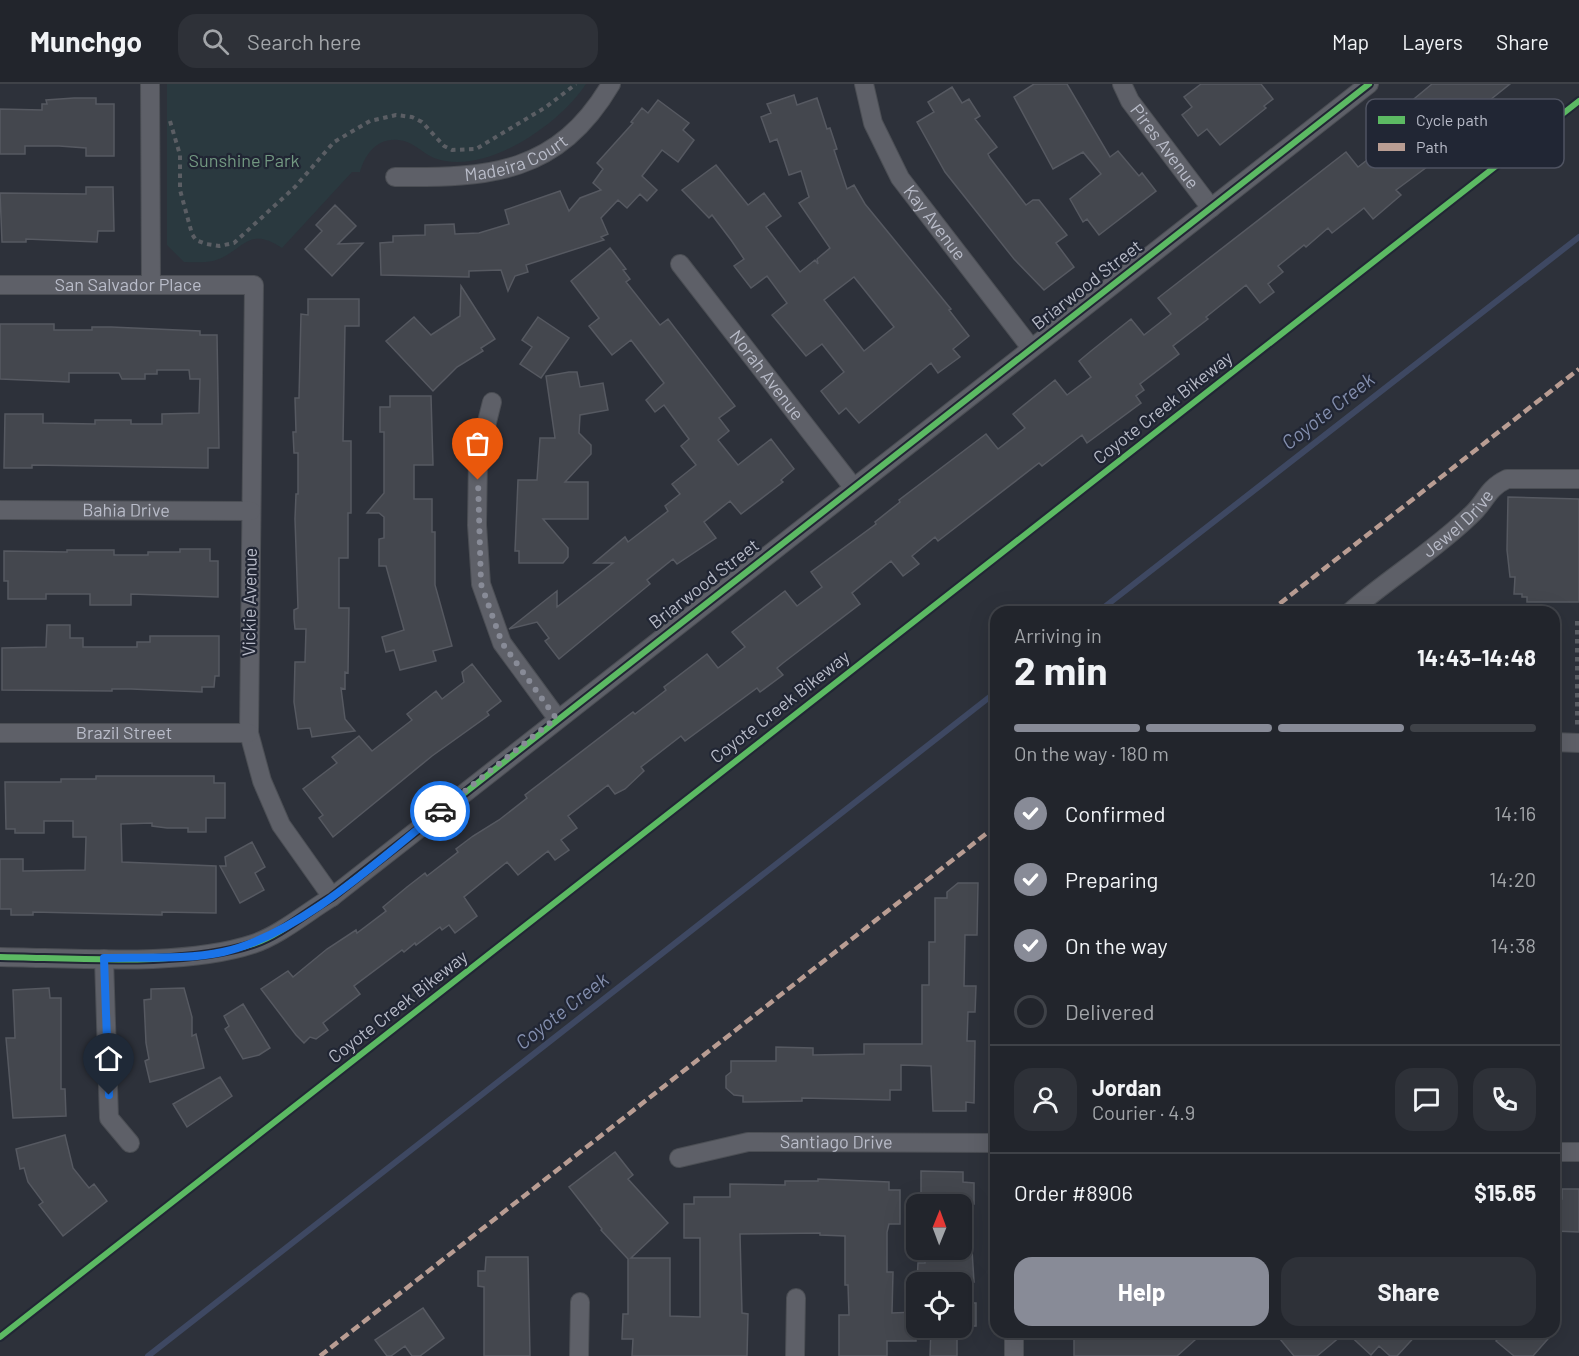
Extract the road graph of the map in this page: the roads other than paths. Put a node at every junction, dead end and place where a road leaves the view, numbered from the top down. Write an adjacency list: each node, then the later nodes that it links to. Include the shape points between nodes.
1 (150, 84): 10 (street)
2 (611, 84): 6 (street, Madeira Court, via 565,140 531,162 470,177)
3 (864, 84): 12 (street, Kay Avenue, via 873,123 900,178)
4 (1122, 84): 7 (street, Pires Avenue)
5 (1369, 84): 7 (street, Briarwood Street)
6 (395, 177)
7 (1211, 208): 12 (street, Briarwood Street)
8 (680, 264): 15 (street, Norah Avenue)
9 (0, 285): 10 (street, San Salvador Place)
10 (151, 285): 11 (street, San Salvador Place)
11 (254, 285): 17 (street, Vickie Avenue)
12 (1031, 348): 15 (street, Briarwood Street)
13 (492, 402): 19 (street, via 478,458 481,584 502,643)
14 (1579, 479): 18 (street, Jewel Drive, via 1506,479 1496,484 1473,514)
15 (853, 487): 19 (street, Briarwood Street)
16 (0, 510): 17 (street, Bahia Drive)
17 (251, 511): 21 (street, Vickie Avenue)
18 (1358, 606)
19 (556, 718): 24 (street, Briarwood Street)
20 (0, 733): 21 (street, Brazil Street)
21 (249, 733): 24 (street, Vickie Avenue, via 262,781 281,825)
22 (1560, 742): 23 (street)
23 (1578, 743)
24 (332, 897): 26 (street, Briarwood Street, via 255,943 229,951)
25 (0, 957): 26 (street, Briarwood Street)
26 (104, 958): 27 (street, via 109,1118)
27 (130, 1143)
28 (990, 1143): 31 (street, Santiago Drive, via 748,1142)
29 (1560, 1152): 30 (street)
30 (1579, 1152)
31 (679, 1158)
32 (796, 1298): 36 (street)
33 (580, 1302): 35 (street)
34 (1014, 1338): 37 (street)
35 (579, 1356)
36 (795, 1356)
37 (1014, 1356)

